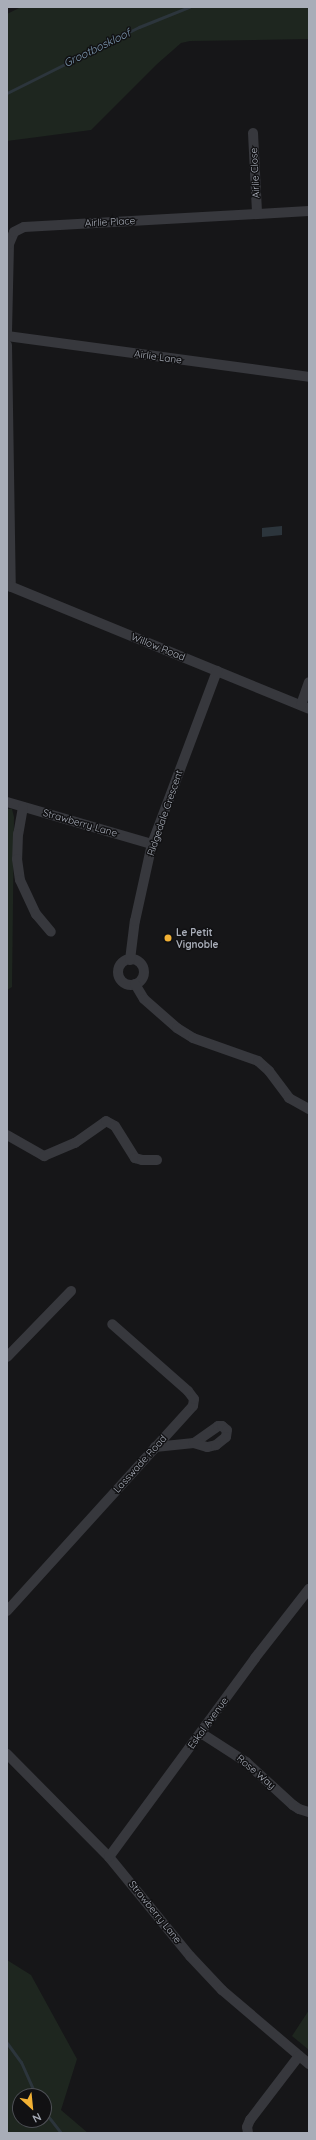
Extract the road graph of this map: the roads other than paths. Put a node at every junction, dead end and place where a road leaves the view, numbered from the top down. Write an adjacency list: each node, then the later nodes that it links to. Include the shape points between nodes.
1 (253, 134): 3 (street, Airlie Close)
2 (309, 211): 3 (street, Airlie Place)
3 (257, 213): 4 (street, Airlie Place, via 19,229 11,236 9,244)
4 (7, 332)
5 (7, 336): 7 (street, Airlie Lane)
6 (7, 345): 8 (street)
7 (309, 377)
8 (9, 586): 9 (street, Willow Road)
9 (217, 671): 11 (street, Willow Road); 14 (street, Ridgedale Crescent)
10 (309, 682): 11 (street)
11 (305, 707)
12 (7, 802): 13 (street, Strawberry Lane)
13 (23, 807): 14 (street, Strawberry Lane); 15 (street, via 18,834 17,859 20,880 36,914)
14 (152, 844): 16 (street, Ridgedale Crescent, via 135,921)
15 (51, 932)
16 (130, 960): 17 (street, via 140,964 143,972); 17 (street, via 122,963 118,976 124,983)
17 (137, 987): 18 (street, via 144,999 193,1038 264,1065 289,1098)
18 (309, 1109)
19 (7, 1136): 20 (street, via 44,1156 75,1143 106,1120 115,1126 135,1158)
20 (157, 1160)
21 (71, 1291): 23 (street)
22 (112, 1324): 25 (street, Lasswade Road, via 194,1398 190,1410)
23 (7, 1357)
24 (194, 1444): 25 (street)
25 (155, 1447): 27 (street, Lasswade Road)
26 (309, 1589): 28 (street, Eskol Avenue)
27 (7, 1611)
28 (201, 1733): 30 (street, Rose Way, via 246,1762 293,1805); 31 (street, Eskol Avenue)
29 (7, 1754): 31 (street, Strawberry Lane)
30 (309, 1812)
31 (109, 1858): 32 (street, Strawberry Lane, via 190,1956 222,1990)
32 (299, 2056): 33 (street, Strawberry Lane); 34 (street, via 250,2120)
33 (309, 2064)
34 (248, 2133)

